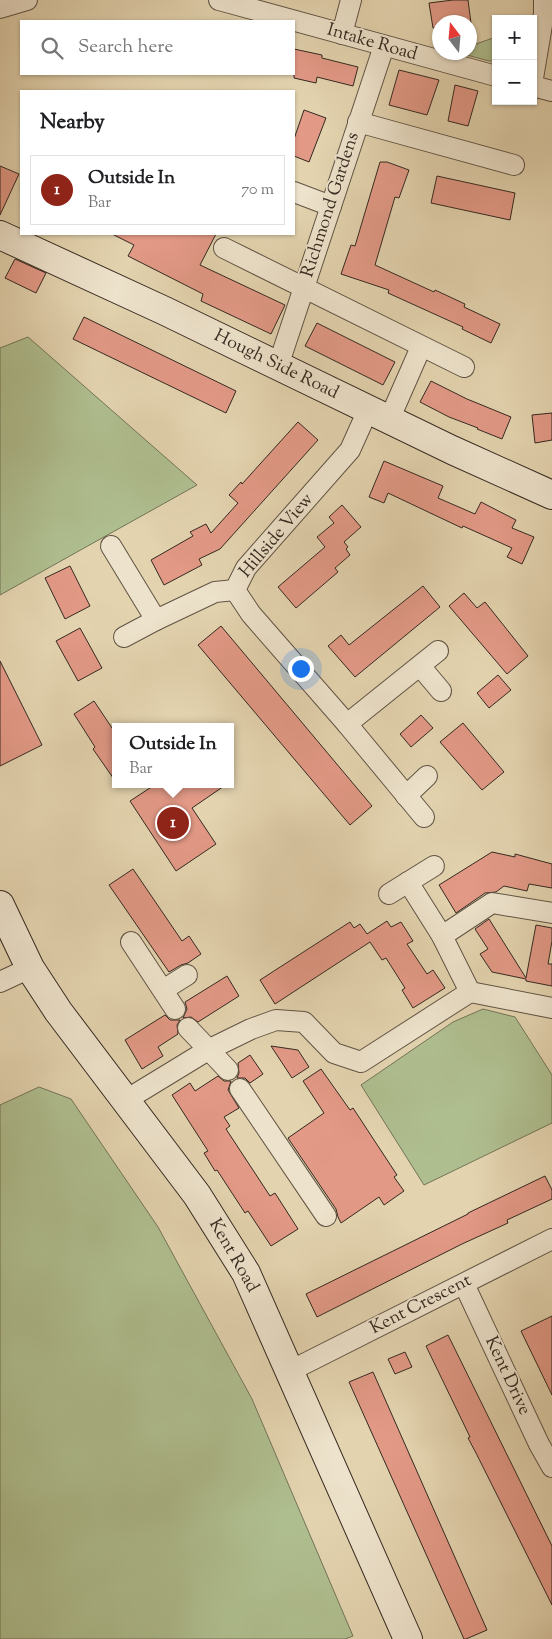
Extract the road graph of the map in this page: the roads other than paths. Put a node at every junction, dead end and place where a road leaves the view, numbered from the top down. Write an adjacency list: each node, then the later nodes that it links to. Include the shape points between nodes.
1 (27, 0): 5 (street)
2 (219, 0): 6 (street, Intake Road)
3 (351, 0): 8 (street)
4 (544, 0): 10 (street)
5 (0, 8)
6 (291, 20)
7 (295, 21): 8 (street, Intake Road)
8 (342, 34): 9 (street, Intake Road)
9 (384, 46): 11 (street, Intake Road); 14 (street, Richmond Gardens)
10 (536, 60)
11 (492, 75)
12 (537, 87): 13 (street)
13 (552, 91)
14 (358, 122): 15 (street); 17 (street, Richmond Gardens)
15 (514, 165)
16 (295, 192): 17 (street)
17 (330, 206): 20 (street, Richmond Gardens)
18 (0, 235): 22 (street, Hough Side Road)
19 (224, 248): 20 (street)
20 (304, 288): 21 (street); 22 (street, Richmond Gardens)
21 (421, 346): 23 (street); 24 (street, Hillside View)
22 (278, 366): 24 (street, Hough Side Road)
23 (464, 368)
24 (378, 415): 25 (street, Hough Side Road); 27 (street, Hillside View, via 246,568)
25 (552, 495)
26 (111, 546): 28 (street)
27 (235, 590): 28 (street, via 215,592); 33 (street, Hillside View, via 251,614)
28 (156, 620): 29 (street)
29 (124, 637)
30 (438, 651): 31 (street)
31 (420, 666): 32 (street); 33 (street)
32 (441, 692)
33 (347, 724): 35 (street, Hillside View)
34 (427, 776): 35 (street)
35 (406, 796): 36 (street, Hillside View)
36 (424, 817)
37 (434, 866): 38 (street)
38 (408, 882): 39 (street); 42 (street)
39 (389, 894)
40 (0, 905): 44 (street, Kent Road)
41 (552, 913): 42 (street, via 492,903)
42 (442, 936): 48 (street)
43 (131, 942): 47 (street)
44 (30, 968): 46 (street); 55 (street, Kent Road, via 58,1011)
45 (187, 975): 47 (street)
46 (0, 982)
47 (164, 990): 50 (street)
48 (470, 992): 49 (street); 52 (street, via 361,1062 334,1053 304,1022 276,1020)
49 (552, 1008)
50 (175, 1009)
51 (188, 1028): 52 (street)
52 (208, 1050): 53 (street); 55 (street)
53 (228, 1070)
54 (240, 1089): 56 (street)
55 (126, 1100): 59 (street, Kent Road, via 197,1195 246,1274)
56 (326, 1216)
57 (552, 1239): 58 (street, Kent Crescent)
58 (464, 1284): 59 (street, Kent Crescent); 60 (street, Kent Drive)
59 (290, 1372): 62 (street, Kent Road)
60 (546, 1441): 61 (street, Kent Drive)
61 (552, 1467)
62 (408, 1639)

